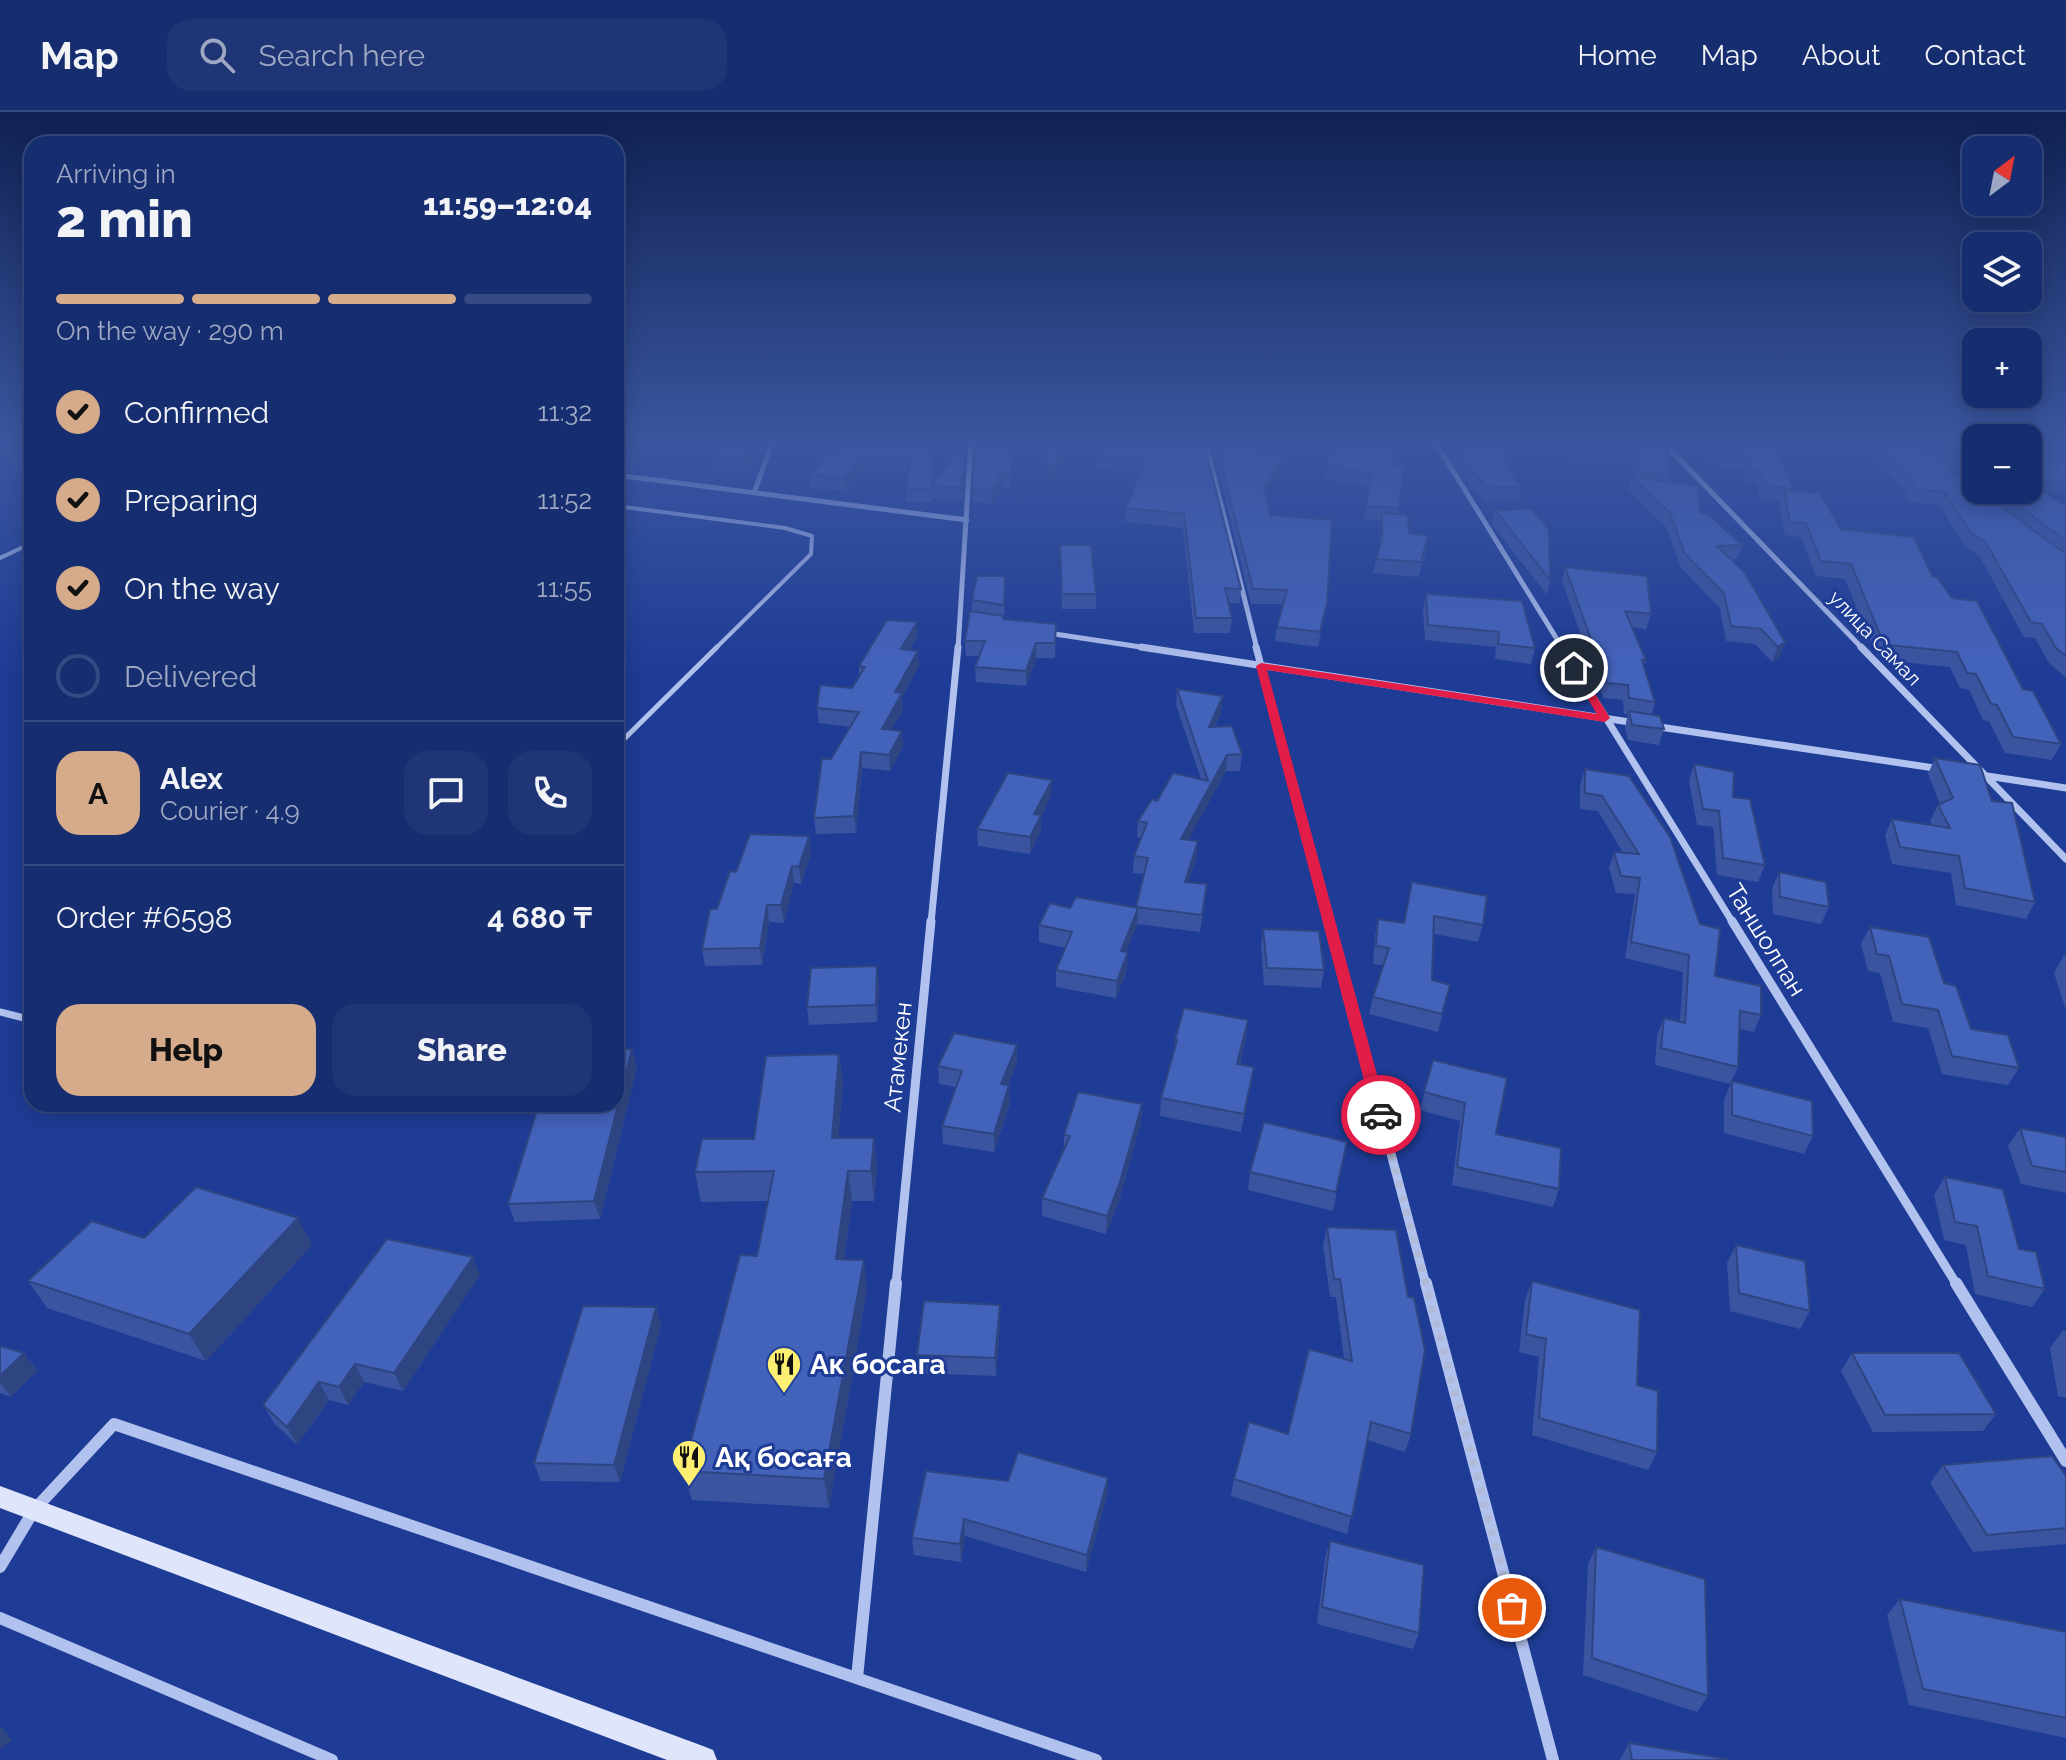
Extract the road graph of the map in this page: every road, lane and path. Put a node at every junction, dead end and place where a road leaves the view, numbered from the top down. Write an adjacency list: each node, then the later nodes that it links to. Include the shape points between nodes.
1 (700, 517): 15 (lane, via 812,536 811,554)
2 (943, 517): 7 (street)
3 (967, 517): 7 (street, Атамекен)
4 (1224, 517): 13 (street)
5 (1481, 517): 14 (street, Таншолпан)
6 (1735, 517): 18 (street, улица Самал)
7 (967, 520): 10 (street, Атамекен)
8 (24, 547): 9 (lane)
9 (0, 558)
10 (961, 619): 11 (street); 28 (street, Атамекен)
11 (977, 622)
12 (1040, 632): 13 (street)
13 (1261, 666): 14 (street); 32 (street)
14 (1605, 718): 16 (street); 23 (street, Таншолпан)
15 (624, 739)
16 (1955, 771)
17 (1970, 774): 18 (street)
18 (1986, 776): 19 (street); 20 (street, улица Самал)
19 (2066, 788)
20 (2066, 859)
21 (0, 1012): 22 (lane)
22 (24, 1018)
23 (2066, 1461)
24 (0, 1497): 25 (main road)
25 (34, 1510): 26 (street); 28 (street, via 114,1424); 30 (main road)
26 (0, 1567)
27 (0, 1618): 29 (street)
28 (857, 1678): 31 (street)
29 (332, 1760)
30 (703, 1760)
31 (1096, 1760)
32 (1553, 1760)

